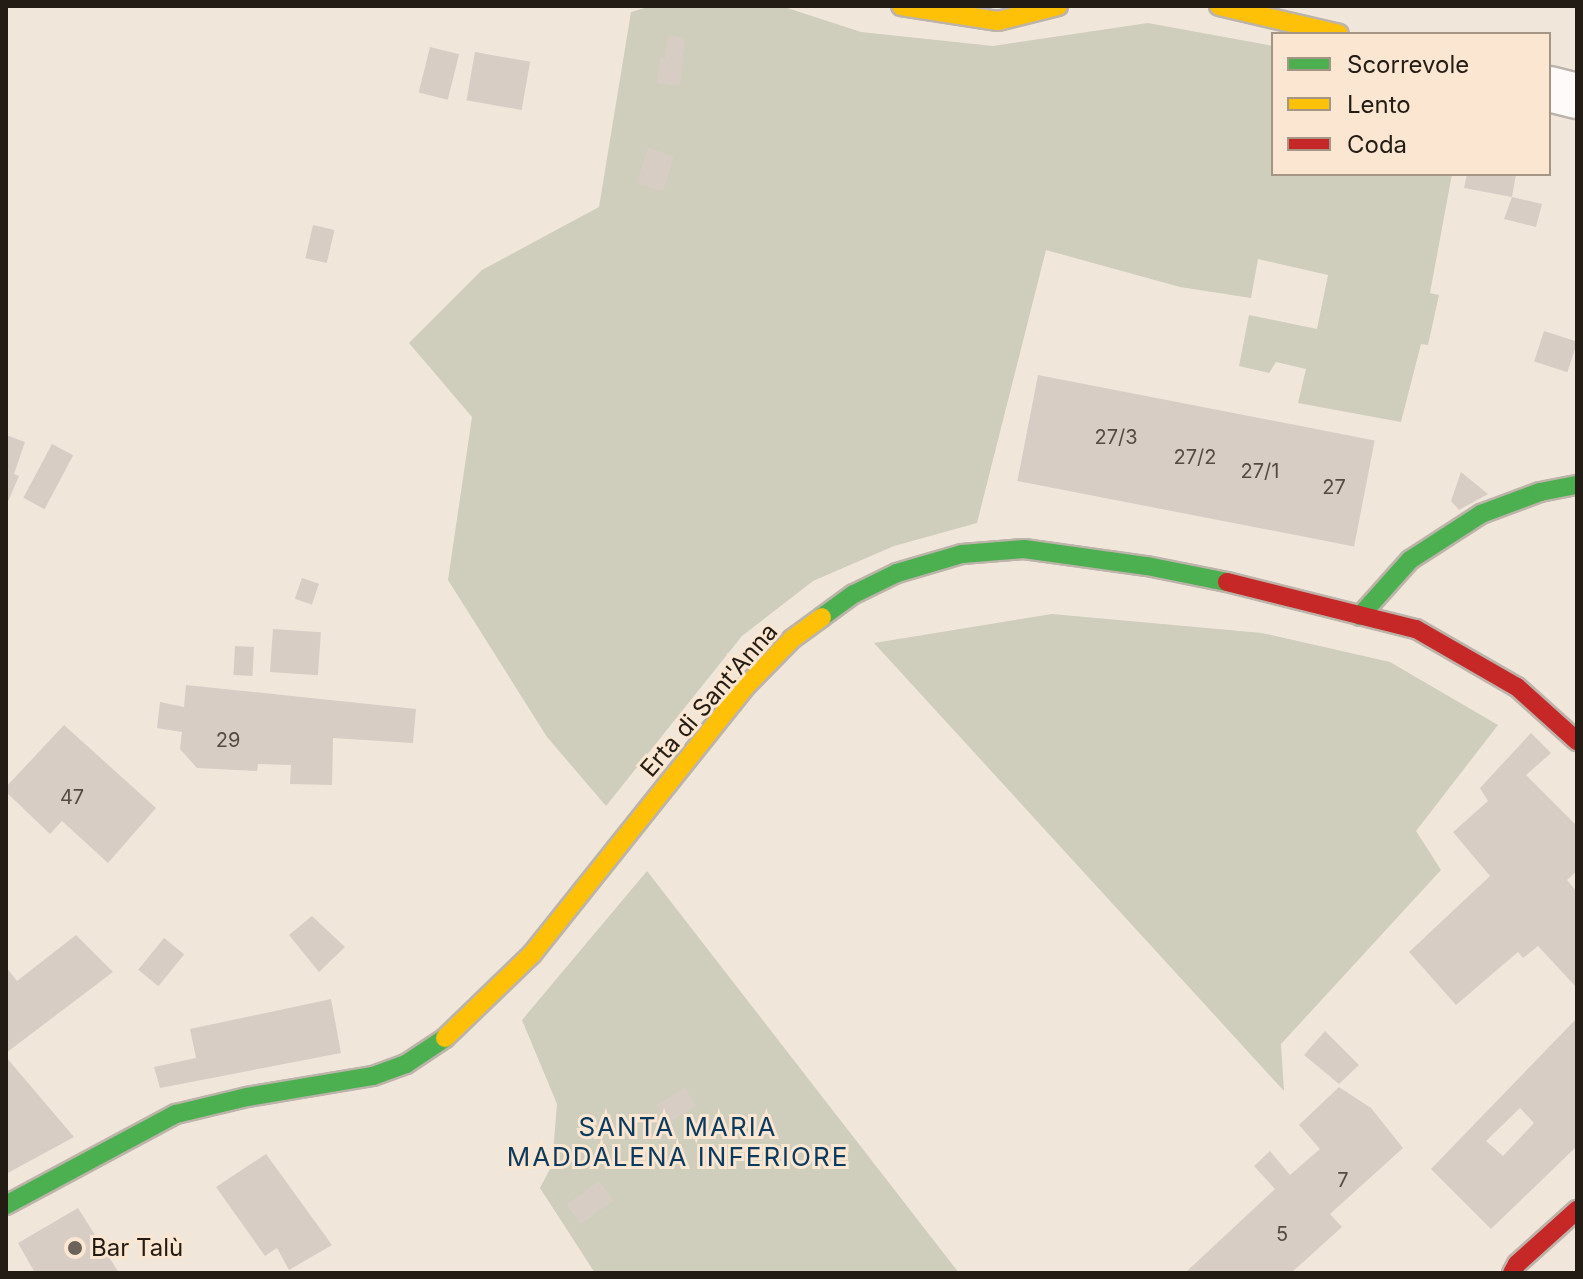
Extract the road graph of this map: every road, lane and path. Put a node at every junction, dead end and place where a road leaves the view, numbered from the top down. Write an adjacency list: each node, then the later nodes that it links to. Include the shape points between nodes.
1 (901, 6): 2 (street, via 998,21)
2 (1058, 6)
3 (1219, 6): 4 (street)
4 (1330, 32)
5 (1551, 90): 6 (street)
6 (1577, 96)
7 (1577, 485): 8 (street, via 1481,514 1410,560)
8 (1360, 616): 9 (street, Erta di Sant'Anna, via 1416,629 1465,654 1517,687); 10 (street, Erta di Sant'Anna, via 1147,566 1024,549 962,554 897,573 854,594 792,639 738,697 532,954 446,1037 406,1064 373,1076 176,1114)
9 (1577, 741)
10 (6, 1205)
11 (1577, 1210): 12 (street)
12 (1512, 1273)

